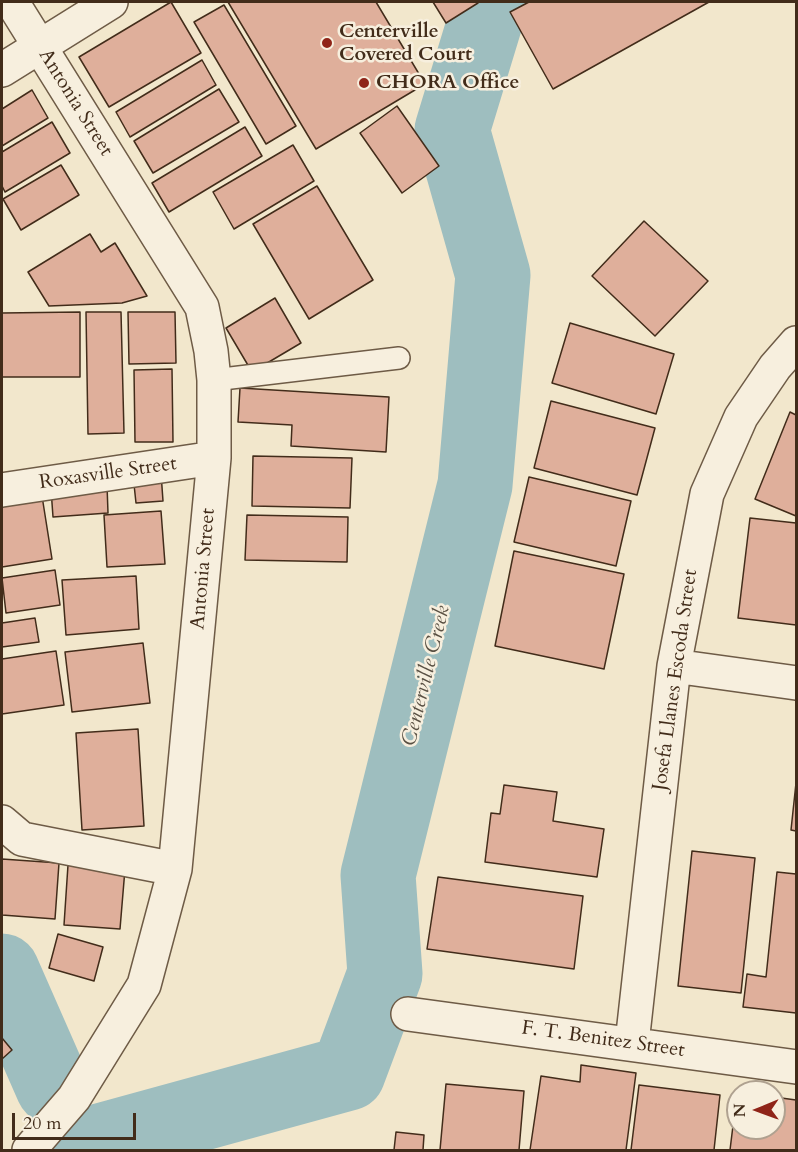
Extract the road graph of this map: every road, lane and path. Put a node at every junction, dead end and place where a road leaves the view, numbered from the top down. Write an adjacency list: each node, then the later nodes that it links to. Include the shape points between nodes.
1 (12, 2): 3 (street, Antonia Street)
2 (111, 2): 3 (street)
3 (40, 46): 4 (street); 7 (street, Antonia Street, via 202,307)
4 (2, 70)
5 (796, 343): 10 (street, Josefa Llanes Escoda Street, via 741,417 707,494)
6 (399, 358): 7 (lane)
7 (214, 380): 8 (street, Antonia Street)
8 (214, 458): 9 (street, Roxasville Street); 13 (street, Antonia Street)
9 (2, 490)
10 (674, 666): 11 (street); 15 (street, Josefa Llanes Escoda Street)
11 (796, 683)
12 (2, 822): 13 (street, via 22,839)
13 (176, 869): 17 (street, Antonia Street, via 144,985 74,1098)
14 (408, 1014): 15 (street, F. T. Benitez Street)
15 (632, 1043): 16 (street, F. T. Benitez Street)
16 (796, 1067)
17 (29, 1150)

